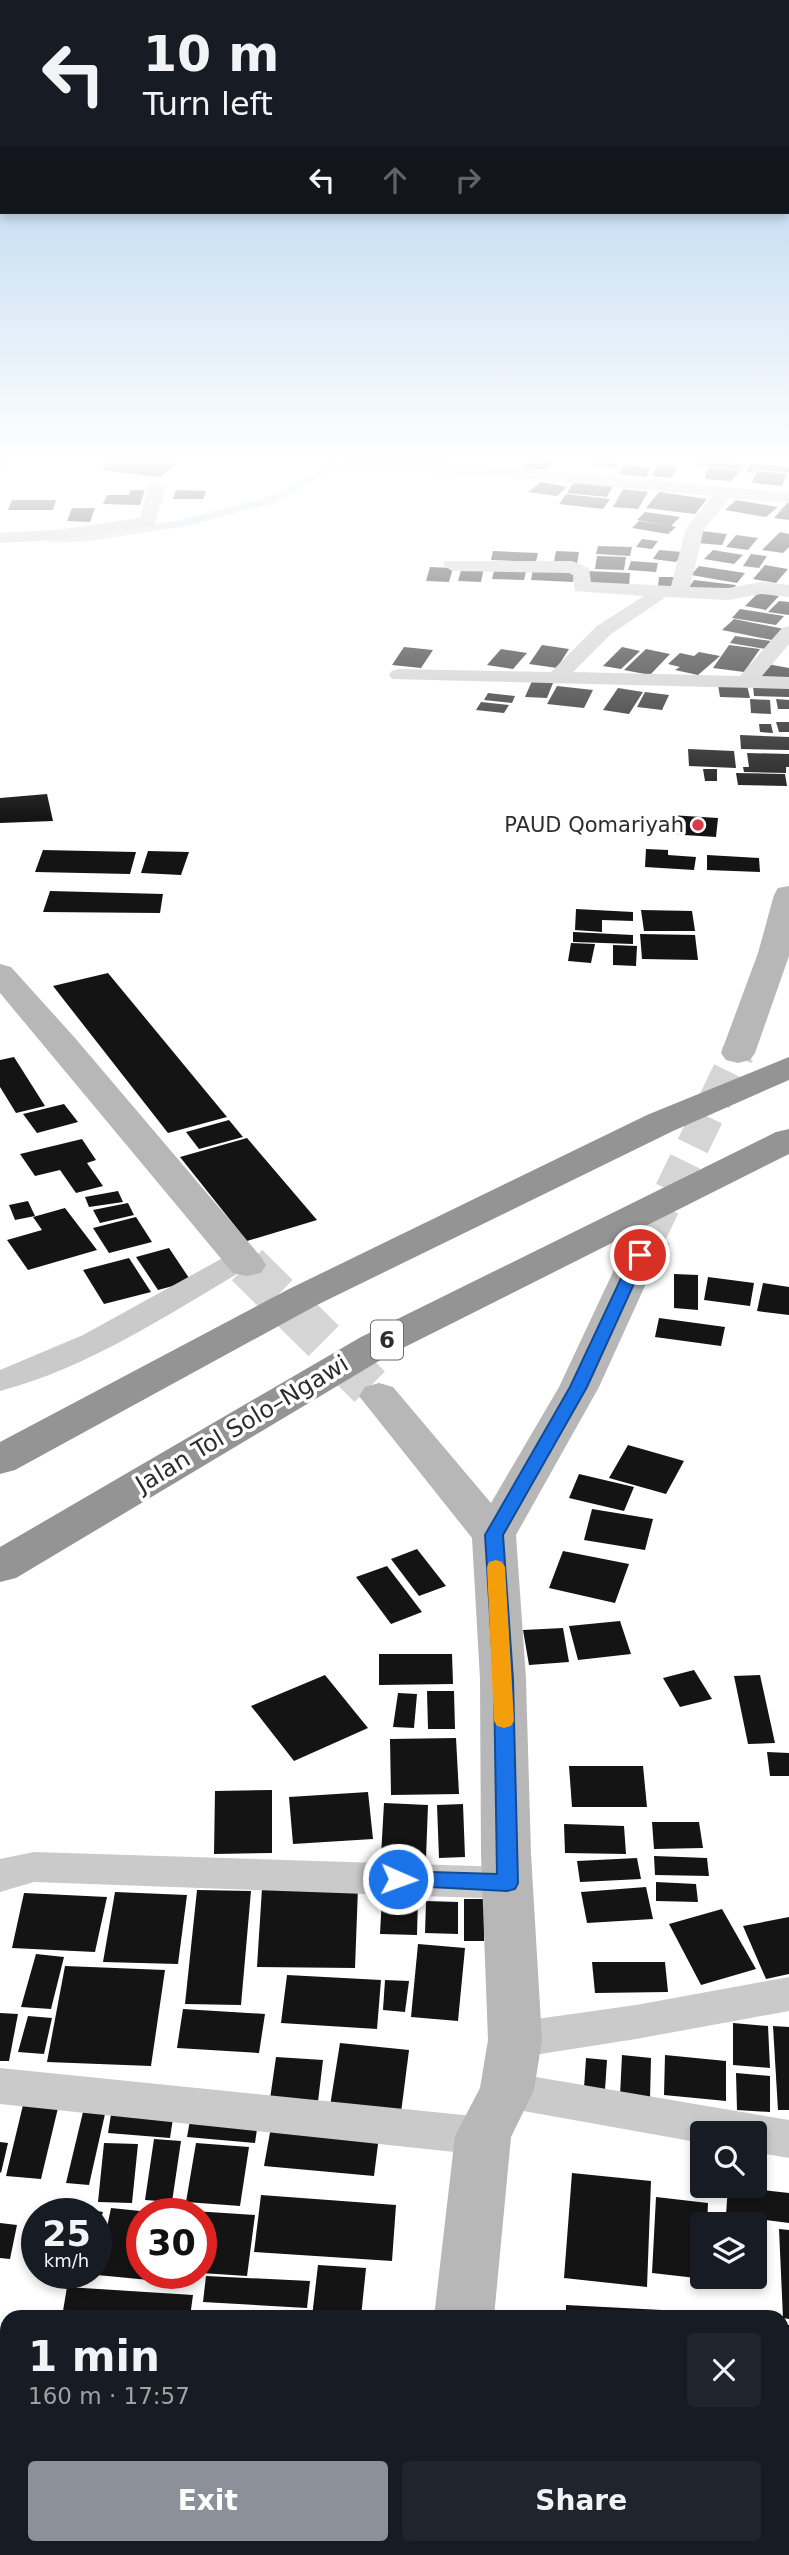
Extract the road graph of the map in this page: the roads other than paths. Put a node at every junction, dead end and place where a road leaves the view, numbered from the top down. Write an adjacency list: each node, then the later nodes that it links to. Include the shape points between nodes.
1 (582, 581): 3 (street, via 582,587 588,588)
2 (675, 581): 3 (street)
3 (671, 591): 4 (street, via 728,594 761,588); 7 (street, via 611,626)
4 (789, 592)
5 (789, 632): 8 (street)
6 (399, 675): 7 (street)
7 (558, 677): 8 (street)
8 (746, 682): 9 (street)
9 (789, 683)
10 (789, 895): 12 (main road, via 774,953)
11 (0, 974): 16 (main road)
12 (737, 1053)
13 (789, 1067): 19 (highway, via 660,1123 303,1297)
14 (789, 1140): 21 (highway, Jalan Tol Solo–Ngawi / 6, via 375,1346)
15 (640, 1255): 20 (main road, via 579,1387)
16 (244, 1262): 17 (street, via 100,1338)
17 (0, 1381)
18 (379, 1396): 20 (main road)
19 (0, 1460)
20 (494, 1535): 23 (main road, via 503,1679)
21 (0, 1567)
22 (0, 1877): 23 (street, via 34,1867)
23 (507, 1883): 25 (main road)
24 (789, 1994): 25 (street)
25 (515, 2040): 27 (main road)
26 (0, 2086): 28 (street)
27 (507, 2090): 28 (main road); 29 (street)
28 (483, 2136): 30 (main road)
29 (789, 2139)
30 (465, 2310)

